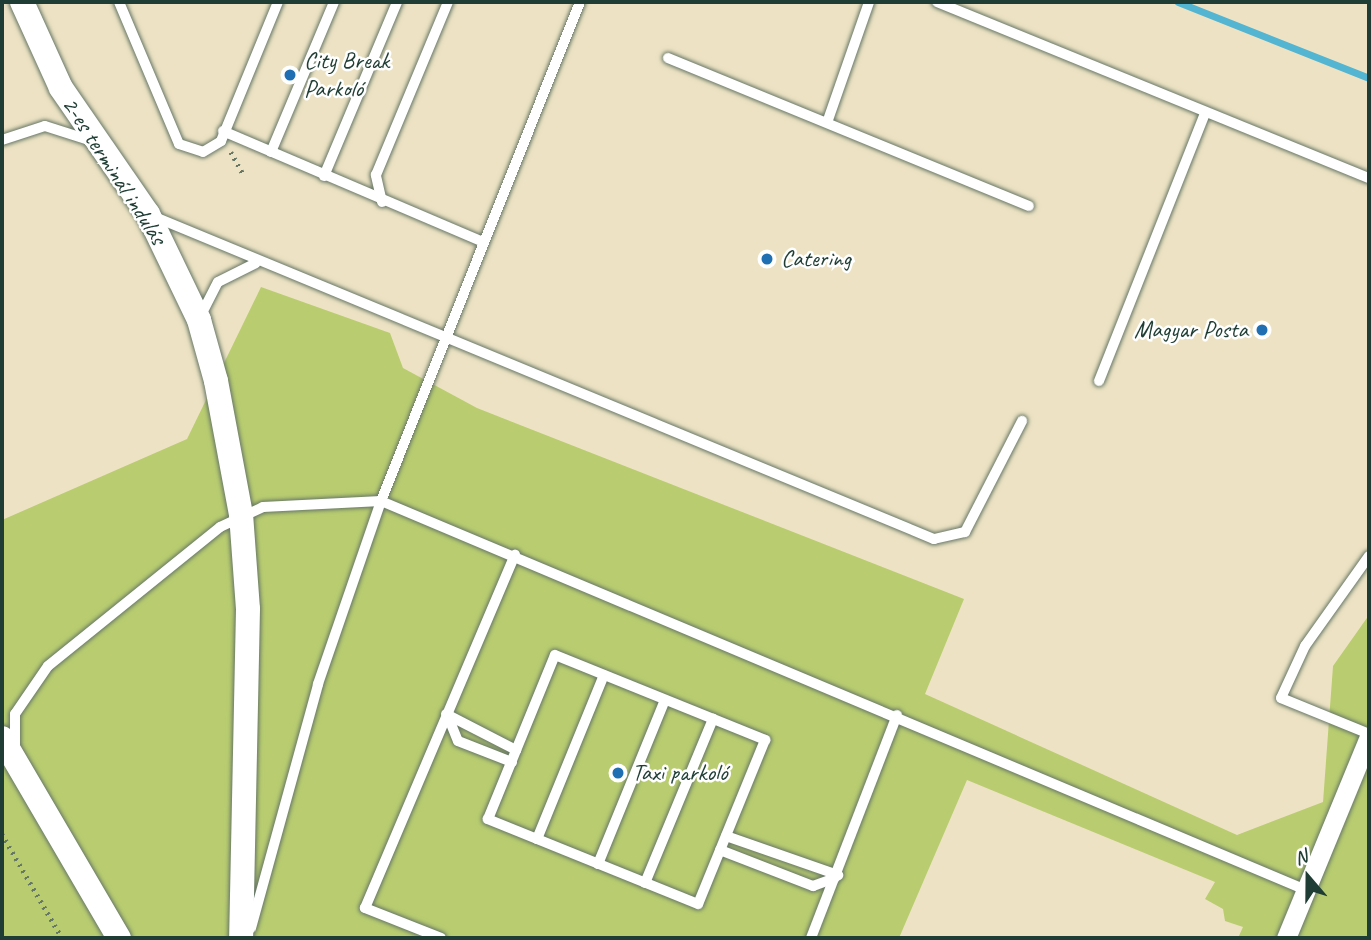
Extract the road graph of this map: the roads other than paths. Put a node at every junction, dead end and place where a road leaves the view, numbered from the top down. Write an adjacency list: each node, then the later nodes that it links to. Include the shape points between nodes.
1 (22, 2): 15 (street, 2-es terminál indulás)
2 (119, 2): 14 (lane, via 179,144 188,150)
3 (278, 2): 14 (lane)
4 (334, 2): 16 (lane)
5 (397, 2): 17 (lane)
6 (448, 2): 19 (lane, via 376,175)
7 (580, 2): 22 (lane)
8 (869, 2): 12 (lane)
9 (937, 2): 11 (lane)
10 (668, 58): 12 (lane)
11 (1205, 113): 18 (lane); 26 (lane)
12 (828, 120): 20 (lane)
13 (2, 140): 15 (lane, via 45,126)
14 (219, 140): 16 (lane)
15 (93, 141): 21 (street, 2-es terminál indulás)
16 (271, 152): 17 (lane)
17 (324, 176): 19 (lane)
18 (1369, 178)
19 (382, 202): 22 (lane)
20 (1029, 206)
21 (148, 214): 23 (lane); 24 (street, 2-es terminál indulás)
22 (483, 242): 25 (lane)
23 (256, 263): 24 (lane, via 218,282); 25 (lane)
24 (199, 320): 29 (street, 2-es terminál indulás, via 216,381)
25 (448, 336): 27 (lane, via 946,541 965,532); 28 (lane)
26 (1099, 381)
27 (1022, 421)
28 (381, 501): 29 (lane, via 306,502); 30 (lane); 51 (lane, via 318,684)
29 (241, 514): 38 (lane, via 48,666 15,714); 48 (street, 2-es terminál indulás, via 250,689)
30 (515, 554): 34 (lane); 35 (lane)
31 (1369, 556): 37 (lane, via 1305,646 1281,698)
32 (604, 675): 33 (lane); 39 (lane, via 555,655); 42 (lane)
33 (665, 700): 36 (lane); 44 (lane)
34 (446, 714): 39 (lane); 40 (lane, via 458,741); 52 (lane, via 365,908)
35 (897, 715): 45 (lane); 47 (lane)
36 (713, 719): 41 (lane, via 765,740); 46 (lane)
37 (1369, 736): 47 (street)
38 (9, 747): 49 (street)
39 (516, 750): 40 (lane)
40 (512, 762): 42 (lane, via 488,819)
41 (726, 836): 43 (lane); 45 (lane)
42 (537, 839): 44 (lane)
43 (720, 850): 45 (lane, via 813,886); 46 (lane, via 698,904)
44 (598, 864): 46 (lane)
45 (838, 876): 53 (lane)
46 (645, 883)
47 (1306, 890): 54 (street)
48 (242, 926): 50 (street)
49 (119, 938)
50 (233, 938)
51 (248, 938)
52 (441, 938)
53 (811, 938)
54 (1286, 938)

